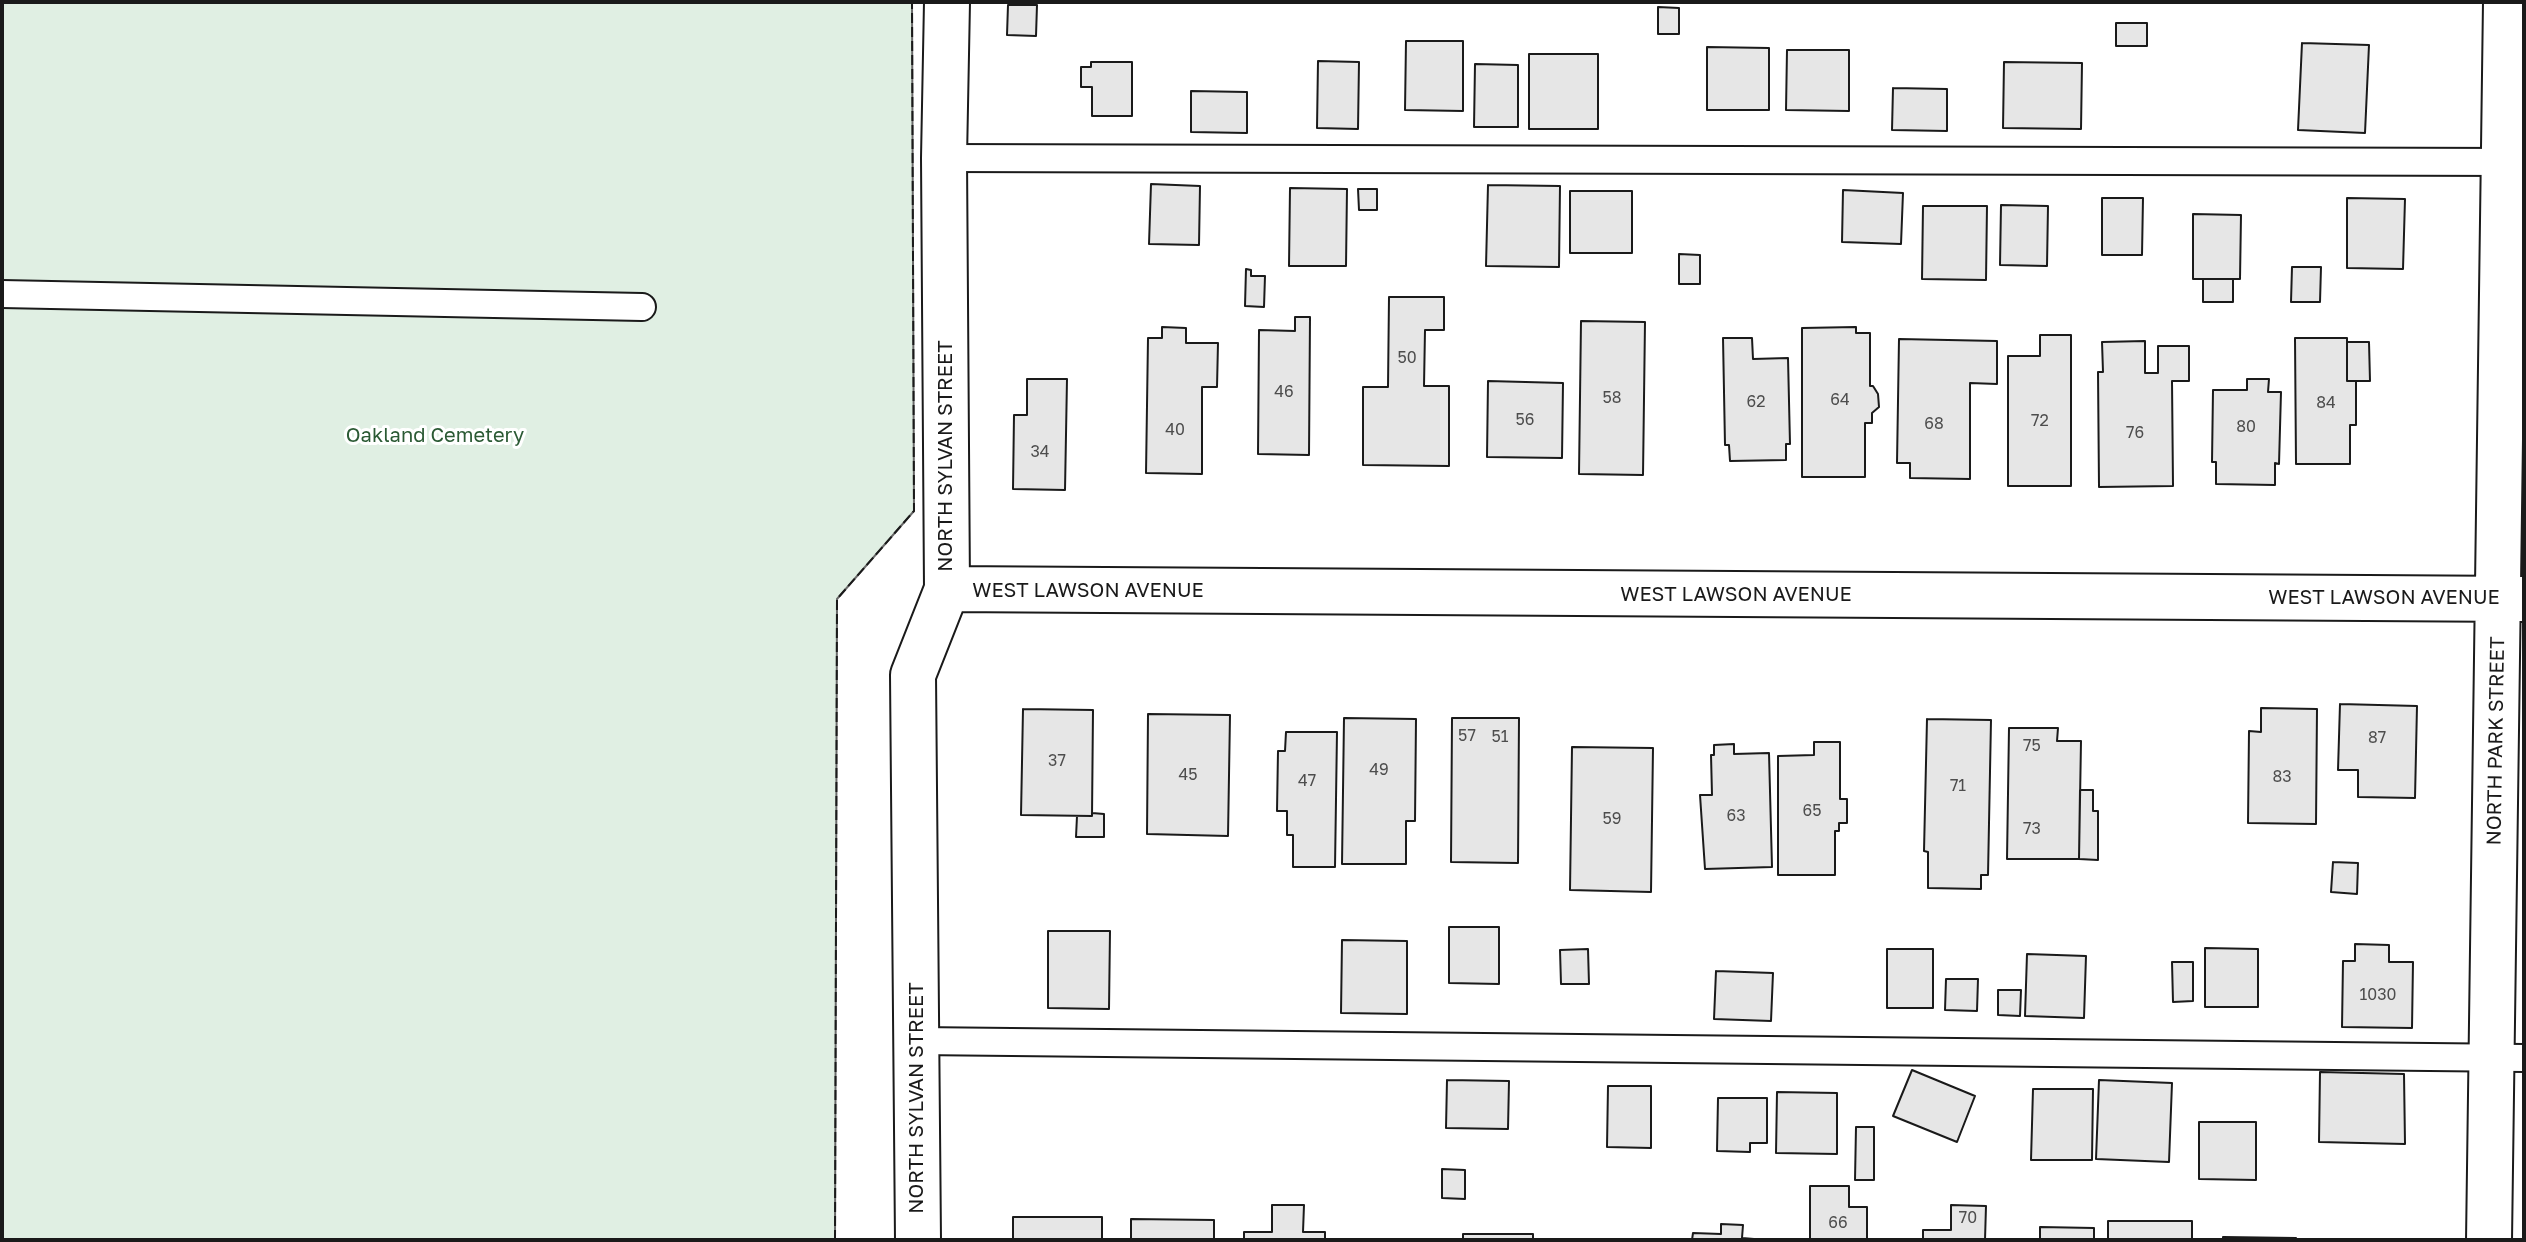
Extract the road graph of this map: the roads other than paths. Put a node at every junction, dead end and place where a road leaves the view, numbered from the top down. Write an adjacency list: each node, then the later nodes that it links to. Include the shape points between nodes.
1 (947, 2): 3 (street, NORTH SYLVAN STREET)
2 (2506, 2): 4 (street, NORTH PARK STREET)
3 (944, 158): 4 (lane); 7 (street, NORTH SYLVAN STREET)
4 (2514, 162): 8 (street, NORTH PARK STREET)
5 (2, 294): 6 (lane)
6 (642, 307)
7 (947, 589): 8 (street, WEST LAWSON AVENUE); 9 (street, NORTH SYLVAN STREET, via 913,675)
8 (2510, 599): 10 (street, NORTH PARK STREET)
9 (917, 1041): 10 (lane); 11 (street, NORTH SYLVAN STREET)
10 (2508, 1058): 12 (street, NORTH PARK STREET)
11 (918, 1240)
12 (2489, 1240)

